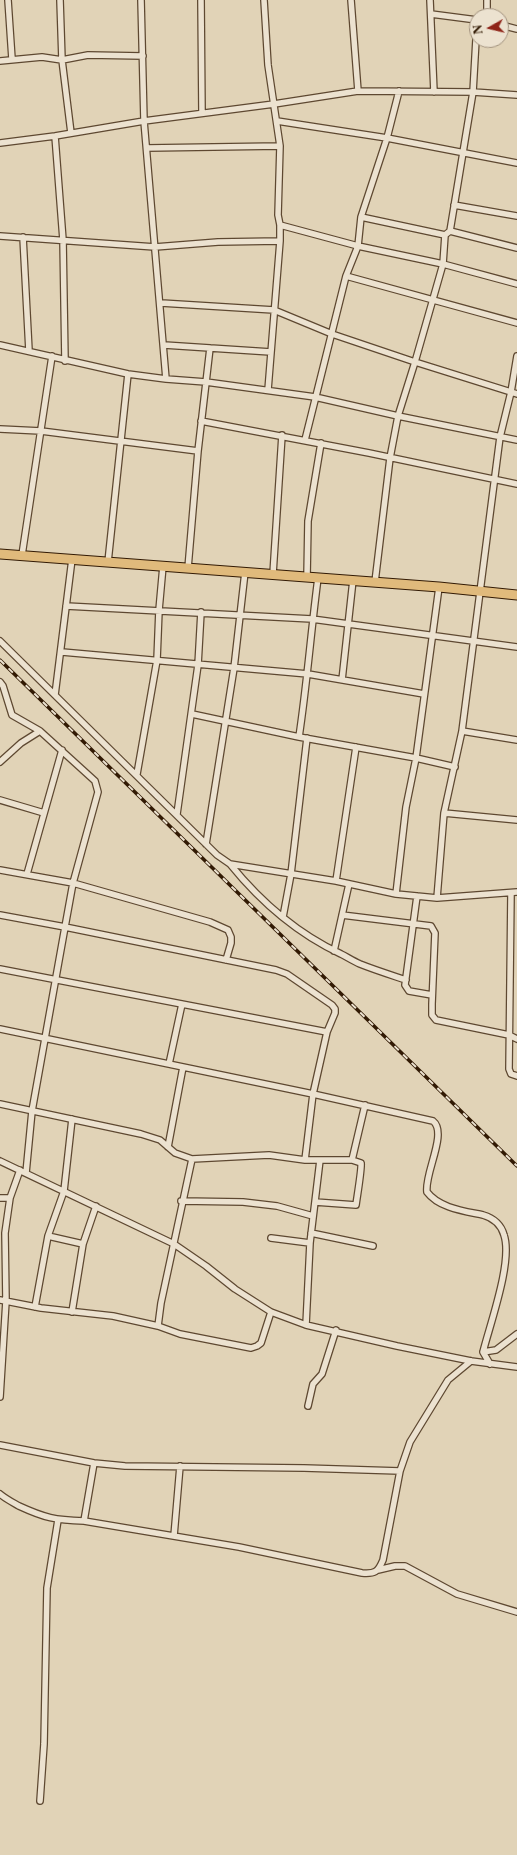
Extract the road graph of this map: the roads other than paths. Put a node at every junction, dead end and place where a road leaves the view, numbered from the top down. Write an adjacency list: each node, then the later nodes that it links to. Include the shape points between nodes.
1 (8, 0): 12 (street)
2 (60, 0): 14 (street)
3 (142, 0): 11 (street)
4 (201, 0): 21 (street)
5 (264, 0): 20 (street, via 268,65)
6 (351, 0): 15 (street)
7 (430, 0): 8 (street)
8 (431, 14): 9 (street); 17 (street)
9 (469, 20)
10 (475, 48): 18 (street)
11 (143, 56): 14 (street, via 88,55); 22 (street)
12 (12, 59): 13 (street); 14 (street, via 42,57)
13 (0, 60)
14 (62, 60): 24 (street)
15 (358, 91): 16 (street); 20 (street)
16 (399, 91): 17 (street); 26 (street)
17 (434, 92): 18 (street)
18 (473, 92): 19 (street); 30 (street)
19 (517, 95)
20 (274, 104): 21 (street); 23 (street)
21 (202, 113): 22 (street)
22 (144, 121): 24 (street); 29 (street)
23 (277, 121): 26 (street); 28 (street)
24 (71, 134): 25 (street)
25 (55, 136): 27 (street); 39 (street)
26 (387, 138): 30 (street); 34 (street)
27 (0, 143)
28 (280, 146): 29 (street); 35 (street)
29 (147, 148): 42 (street)
30 (462, 154): 31 (street); 32 (street)
31 (517, 163)
32 (454, 205): 33 (street); 36 (street)
33 (517, 216)
34 (361, 217): 36 (street); 41 (street)
35 (280, 225): 40 (street); 41 (street)
36 (448, 233): 43 (street); 44 (street)
37 (0, 236): 38 (street)
38 (23, 238): 39 (street); 55 (street)
39 (63, 240): 42 (street); 59 (street)
40 (280, 241): 42 (street); 49 (street)
41 (358, 246): 44 (street); 45 (street)
42 (155, 247): 48 (street)
43 (517, 248)
44 (443, 264): 46 (street); 47 (street)
45 (346, 276): 47 (street); 51 (street)
46 (517, 284)
47 (432, 300): 50 (street); 60 (street)
48 (161, 303): 49 (street); 53 (street)
49 (274, 310): 51 (street); 56 (street)
50 (517, 323)
51 (332, 334): 60 (street); 66 (street)
52 (0, 345): 55 (street)
53 (164, 346): 54 (street); 62 (street)
54 (210, 348): 56 (street); 63 (street)
55 (29, 350): 57 (street)
56 (271, 352): 64 (street)
57 (52, 356): 59 (street); 70 (street)
58 (517, 356): 65 (street)
59 (65, 361): 61 (street)
60 (415, 362): 65 (street); 67 (street)
61 (128, 374): 62 (street); 75 (street)
62 (166, 379): 63 (street)
63 (206, 382): 64 (street); 68 (street)
64 (268, 390): 66 (street)
65 (514, 393): 72 (street)
66 (315, 397): 67 (street); 73 (street)
67 (398, 416): 72 (street); 78 (street)
68 (201, 420): 71 (street); 77 (street)
69 (0, 429): 70 (street)
70 (41, 431): 75 (street); 82 (street)
71 (282, 435): 73 (street); 88 (street)
72 (500, 437): 74 (street); 79 (street)
73 (305, 440): 76 (street)
74 (517, 440)
75 (122, 442): 77 (street); 84 (street)
76 (321, 443): 78 (street); 89 (street, via 308,521)
77 (198, 451): 86 (street)
78 (390, 458): 79 (street); 92 (street)
79 (493, 480): 80 (street); 94 (street)
80 (517, 484)
81 (0, 554): 82 (main road)
82 (22, 555): 83 (main road)
83 (72, 559): 84 (main road); 96 (street)
84 (108, 562): 85 (main road)
85 (163, 566): 86 (main road); 97 (street)
86 (188, 568): 87 (main road)
87 (245, 572): 88 (main road); 99 (street)
88 (273, 574): 89 (main road)
89 (307, 577): 90 (main road)
90 (318, 578): 91 (main road); 100 (street)
91 (353, 580): 92 (main road); 101 (street)
92 (375, 582): 93 (main road)
93 (438, 587): 94 (main road); 102 (street)
94 (481, 591): 95 (main road); 104 (street)
95 (517, 595)
96 (66, 606): 97 (street); 106 (street)
97 (159, 610): 98 (street); 107 (street)
98 (201, 612): 99 (street); 108 (street)
99 (240, 614): 100 (street); 109 (street)
100 (312, 618): 101 (street); 110 (street)
101 (347, 623): 102 (street); 111 (street)
102 (431, 634): 104 (street); 115 (street)
103 (0, 641): 114 (street)
104 (475, 641): 105 (street); 120 (street)
105 (517, 647)
106 (62, 652): 107 (street); 114 (street)
107 (157, 660): 108 (street); 129 (street)
108 (198, 665): 109 (street); 117 (street)
109 (234, 668): 110 (street); 118 (street)
110 (308, 674): 111 (street); 121 (street)
111 (342, 680): 115 (street)
112 (0, 682): 113 (street)
113 (4, 691): 116 (street); 119 (street, via 12,715)
114 (55, 694): 129 (street)
115 (424, 694): 126 (street)
116 (0, 696)
117 (192, 714): 118 (street); 133 (street)
118 (226, 721): 121 (street); 135 (street)
119 (40, 731): 125 (street); 127 (street, via 21,743)
120 (462, 731): 123 (street); 128 (street)
121 (299, 737): 122 (street)
122 (307, 738): 124 (street); 139 (street)
123 (517, 740)
124 (356, 747): 126 (street); 140 (street)
125 (62, 750): 131 (street); 141 (street, via 95,781 98,792)
126 (416, 758): 128 (street); 144 (street, via 406,807)
127 (0, 762)
128 (455, 767): 132 (street)
129 (137, 774): 133 (street)
130 (0, 800): 131 (street)
131 (44, 813): 138 (street)
132 (444, 813): 134 (street); 146 (street)
133 (177, 814): 135 (street)
134 (517, 820)
135 (206, 844): 136 (street)
136 (230, 864): 139 (street); 149 (street, via 242,879)
137 (0, 870): 138 (street)
138 (27, 874): 141 (street)
139 (291, 874): 140 (street); 149 (street)
140 (336, 882): 142 (street)
141 (73, 883): 151 (street); 155 (street, via 210,922 228,930 231,943)
142 (349, 884): 144 (street); 147 (street)
143 (514, 892): 146 (street); 152 (street)
144 (396, 894): 145 (street)
145 (418, 896): 146 (street); 150 (street)
146 (438, 898)
147 (342, 915): 150 (street); 154 (street)
148 (0, 916): 151 (street)
149 (283, 917): 154 (street)
150 (413, 924): 158 (street); 159 (street, via 431,926 434,930)
151 (65, 927): 155 (street); 157 (street)
152 (510, 927): 153 (street); 163 (street)
153 (517, 927)
154 (334, 951): 158 (street, via 358,964)
155 (226, 960): 162 (street, via 288,974 335,1009)
156 (0, 969): 157 (street)
157 (55, 980): 160 (street); 164 (street)
158 (406, 980): 159 (street, via 405,985 409,991)
159 (432, 995): 163 (street, via 432,1015 436,1020)
160 (182, 1004): 162 (street); 166 (street)
161 (0, 1029): 164 (street)
162 (327, 1032): 169 (street)
163 (509, 1035): 165 (street); 168 (street, via 509,1069 511,1074)
164 (44, 1038): 166 (street); 172 (street)
165 (517, 1039)
166 (169, 1064): 167 (street)
167 (183, 1067): 169 (street); 174 (street)
168 (517, 1076)
169 (313, 1094): 171 (street); 176 (street)
170 (0, 1104): 172 (street)
171 (365, 1105): 178 (street); 203 (street, via 436,1123 438,1139 427,1192 451,1208 490,1217 496,1221 504,1235 505,1268)
172 (32, 1111): 173 (street); 180 (street)
173 (72, 1119): 174 (street, via 141,1134 160,1140); 181 (street)
174 (168, 1147): 175 (street, via 175,1153)
175 (192, 1159): 176 (street, via 255,1155 288,1156); 184 (street)
176 (304, 1160): 177 (street)
177 (320, 1160): 178 (street); 185 (street)
178 (352, 1160): 185 (street, via 362,1165 356,1205)
179 (0, 1161): 180 (street)
180 (23, 1172): 181 (street); 183 (street)
181 (64, 1190): 186 (street); 189 (street)
182 (0, 1198): 183 (street)
183 (10, 1198): 195 (street, via 5,1233)
184 (181, 1201): 187 (street, via 243,1202 277,1206); 193 (street)
185 (315, 1202): 187 (street)
186 (96, 1206): 192 (street); 193 (street)
187 (313, 1216): 188 (street)
188 (311, 1233): 191 (street); 194 (street)
189 (48, 1236): 192 (street); 196 (street)
190 (271, 1238): 191 (street)
191 (310, 1243): 199 (street)
192 (83, 1244): 197 (street)
193 (174, 1244): 198 (street); 200 (street)
194 (374, 1246)
195 (3, 1300): 196 (street); 207 (street)
196 (35, 1307): 197 (street)
197 (72, 1312): 200 (street, via 113,1316)
198 (271, 1312): 199 (street); 200 (street, via 261,1343 251,1348 180,1334)
199 (306, 1324): 201 (street)
200 (158, 1326)
201 (336, 1330): 204 (street); 208 (street, via 322,1374 313,1384)
202 (517, 1334): 203 (street, via 496,1350)
203 (483, 1352): 205 (street)
204 (472, 1362): 205 (street); 212 (street, via 448,1380 410,1442)
205 (490, 1364): 206 (street)
206 (517, 1367)
207 (0, 1397)
208 (308, 1406)
209 (0, 1445): 210 (street)
210 (94, 1464): 211 (street); 215 (street)
211 (180, 1466): 212 (street); 216 (street)
212 (400, 1471): 217 (street, via 383,1560)
213 (0, 1494): 214 (street, via 40,1516)
214 (58, 1520): 215 (street); 219 (street, via 47,1588 44,1744)
215 (84, 1521): 216 (street)
216 (174, 1536): 217 (street, via 362,1573 374,1574)
217 (378, 1570): 218 (street, via 405,1566 457,1594)
218 (517, 1612)
219 (40, 1801)

